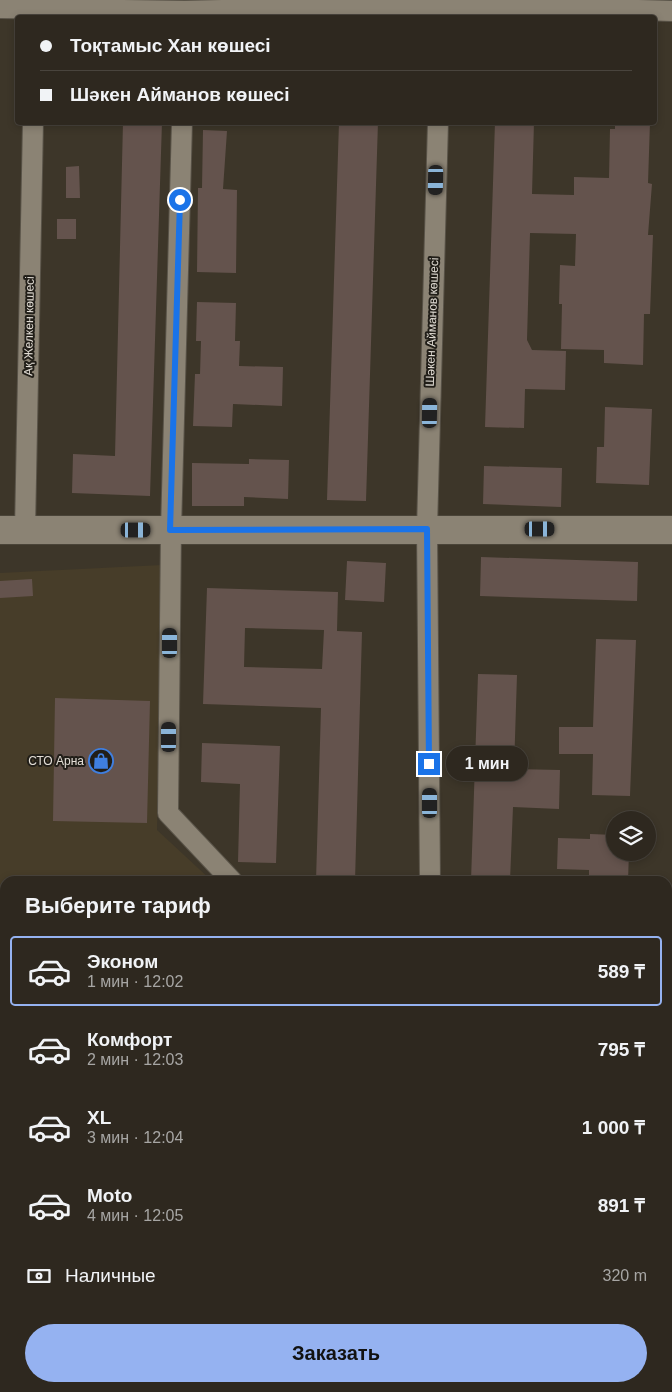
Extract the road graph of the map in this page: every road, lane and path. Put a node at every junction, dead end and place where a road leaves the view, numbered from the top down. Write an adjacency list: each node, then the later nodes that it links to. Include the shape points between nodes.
1 (441, 7): 4 (street); 5 (street)
2 (0, 8): 3 (street)
3 (35, 9): 4 (street)
4 (185, 9)
5 (672, 11)
6 (33, 125): 10 (street, Ақ Желкен көшесі)
7 (182, 125): 11 (street)
8 (438, 125): 9 (street, Шәкен Айманов көшесі)
9 (427, 529): 11 (main road); 12 (main road); 14 (street, Шәкен Айманов көшесі)
10 (13, 530): 11 (main road)
11 (170, 530): 13 (street, via 168,813)
12 (672, 530)
13 (227, 876)
14 (430, 876)

